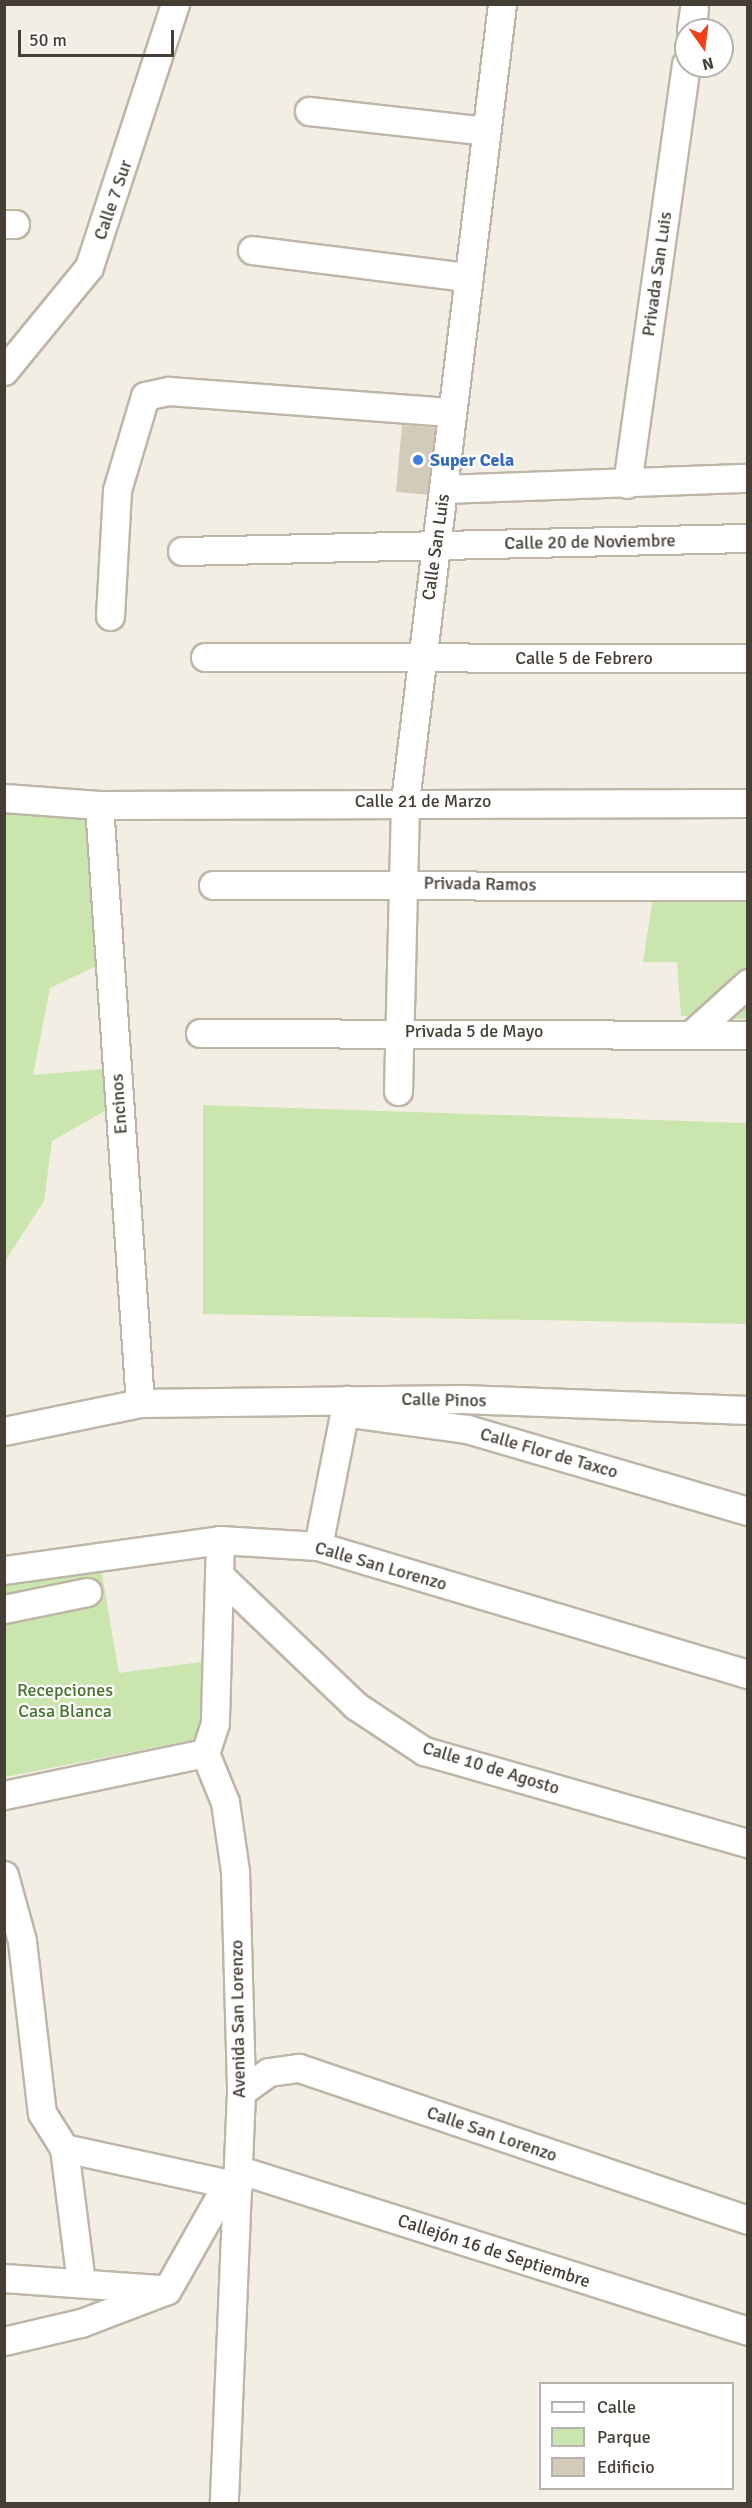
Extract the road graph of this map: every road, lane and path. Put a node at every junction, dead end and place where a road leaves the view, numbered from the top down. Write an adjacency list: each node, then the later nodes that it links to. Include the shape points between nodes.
1 (175, 4): 8 (street, Calle 7 Sur, via 90,267)
2 (502, 4): 5 (street, Calle San Luis)
3 (684, 78): 11 (street, Privada San Luis)
4 (309, 111): 5 (street)
5 (486, 131): 7 (street, Calle San Luis)
6 (252, 250): 7 (street)
7 (466, 277): 9 (street, Calle San Luis)
8 (4, 371)
9 (449, 412): 12 (street, Calle San Luis); 16 (street, via 169,391 145,396 117,490)
10 (747, 478): 11 (street)
11 (627, 484): 12 (street)
12 (444, 489): 14 (street, Calle San Luis)
13 (747, 538): 14 (street, Calle 20 de Noviembre)
14 (434, 546): 15 (street, Calle 20 de Noviembre); 18 (street, Calle San Luis)
15 (183, 551)
16 (110, 616)
17 (205, 657): 18 (street, Calle 5 de Febrero)
18 (421, 657): 19 (street, Calle 5 de Febrero); 21 (street, Calle San Luis)
19 (747, 658)
20 (4, 798): 23 (street, Calle 21 de Marzo)
21 (405, 801): 22 (street, Calle 21 de Marzo); 23 (street, Calle 21 de Marzo); 24 (street, Calle San Luis)
22 (747, 803)
23 (99, 805): 33 (street, Encinos)
24 (402, 883): 25 (street, Privada Ramos); 26 (street, Privada Ramos); 28 (street, Calle San Luis)
25 (213, 885)
26 (747, 886)
27 (747, 983): 29 (street)
28 (401, 1031): 29 (street, Privada 5 de Mayo); 30 (street, Privada 5 de Mayo); 32 (street, Calle San Luis)
29 (694, 1032): 31 (street, Privada 5 de Mayo)
30 (200, 1033)
31 (747, 1035)
32 (398, 1091)
33 (140, 1403): 34 (street, Calle Pinos); 36 (street, Calle Pinos)
34 (346, 1406): 35 (street, Calle Pinos); 37 (street, Calle Flor de Taxco, via 467,1429); 39 (street)
35 (747, 1410)
36 (4, 1431)
37 (747, 1511)
38 (220, 1540): 39 (street, Calle San Lorenzo); 40 (street, Calle San Lorenzo); 41 (street)
39 (318, 1546): 45 (street, Calle San Lorenzo)
40 (16, 1568): 43 (street)
41 (219, 1575): 46 (street, via 214,1723); 48 (street, Calle 10 de Agosto, via 356,1707 424,1751)
42 (87, 1592): 43 (street)
43 (36, 1603): 44 (street)
44 (5, 1609)
45 (747, 1674)
46 (205, 1753): 47 (street); 50 (street, Avenida San Lorenzo, via 225,1802 235,1872)
47 (4, 1795)
48 (747, 1843)
49 (4, 1875): 51 (street, via 22,1941 42,2113)
50 (241, 2092): 52 (street, Avenida San Lorenzo); 53 (street, Calle San Lorenzo, via 269,2072 299,2068)
51 (64, 2148): 52 (street, Callejón 16 de Septiembre); 55 (street)
52 (235, 2180): 56 (street); 57 (street, Callejón 16 de Septiembre); 59 (street, Avenida San Lorenzo)
53 (747, 2220)
54 (4, 2278): 55 (street)
55 (81, 2283): 56 (street)
56 (167, 2290): 58 (street, via 81,2323)
57 (747, 2331)
58 (4, 2342)
59 (224, 2504)

